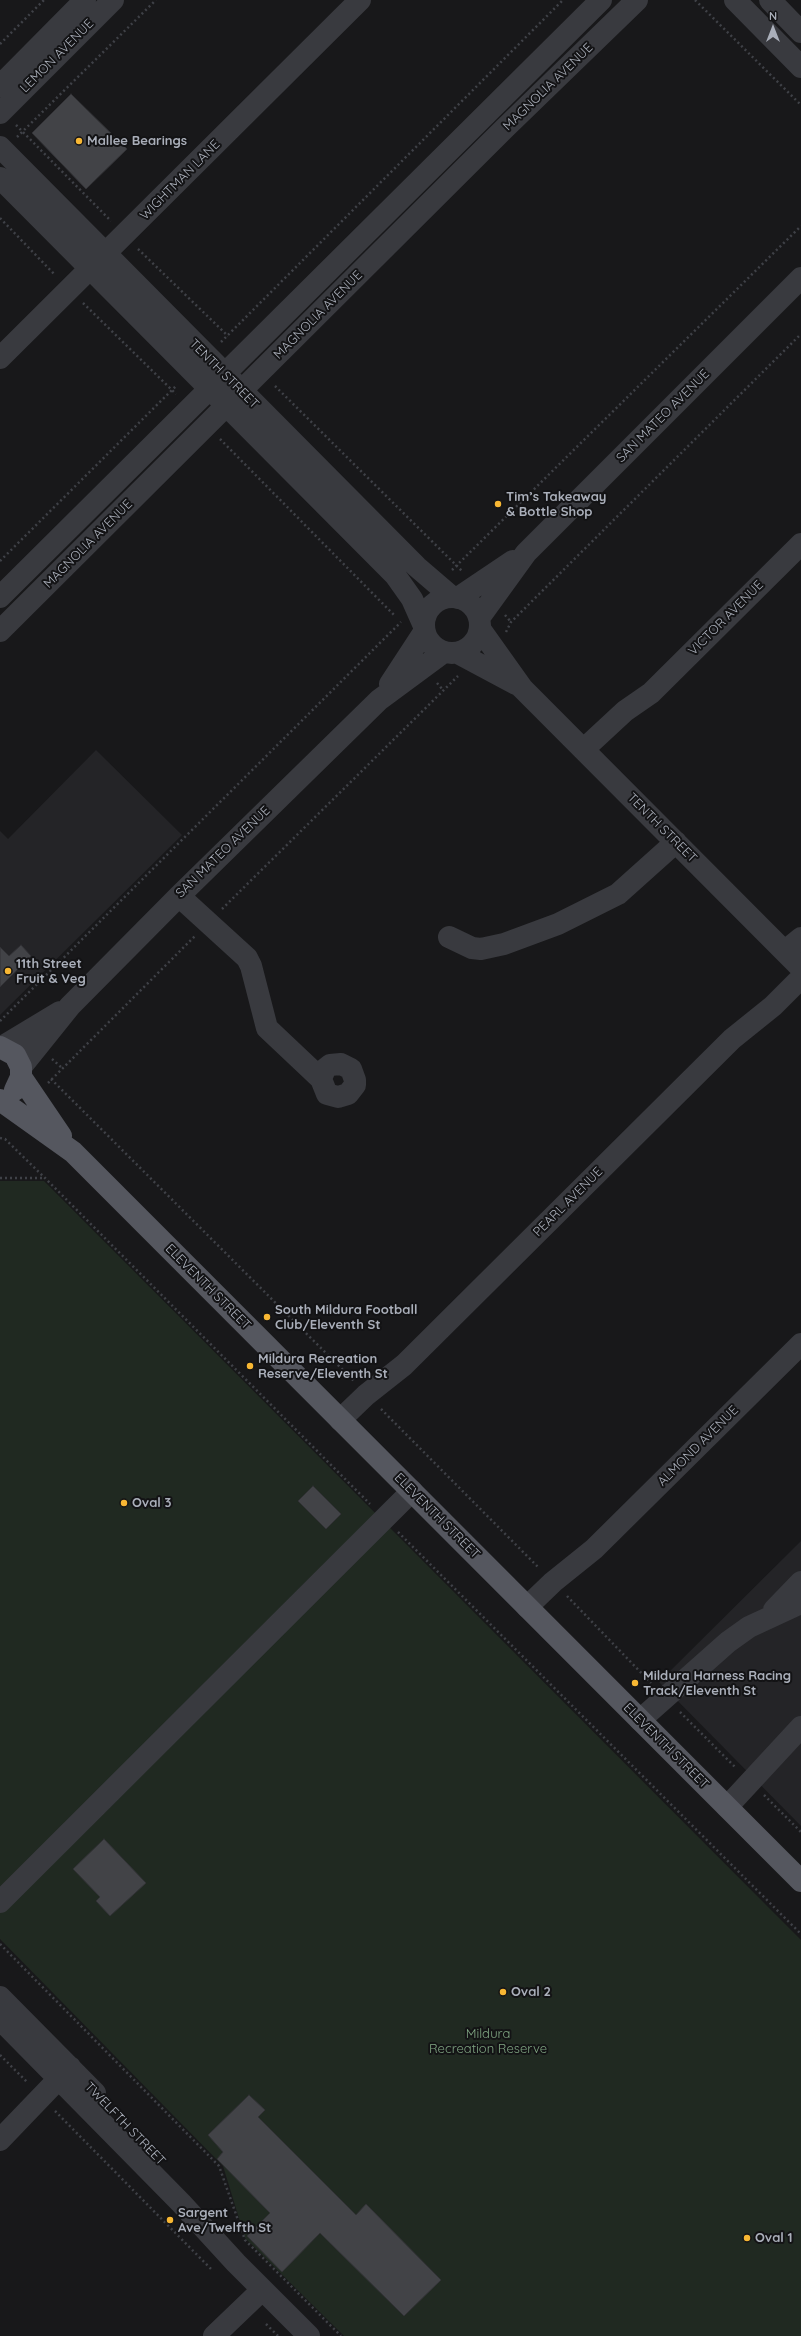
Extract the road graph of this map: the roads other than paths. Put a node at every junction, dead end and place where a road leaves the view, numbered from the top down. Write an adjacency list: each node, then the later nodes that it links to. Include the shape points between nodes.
1 (85, 0): 13 (street, LEMON AVENUE)
2 (113, 0): 16 (street, LEMON AVENUE)
3 (360, 0): 26 (street, WIGHTMAN LANE)
4 (601, 0): 8 (street, MAGNOLIA AVENUE)
5 (735, 0): 11 (street)
6 (770, 0): 9 (street)
7 (626, 3): 10 (street, MAGNOLIA AVENUE)
8 (568, 32): 10 (street); 12 (street, MAGNOLIA AVENUE)
9 (801, 32)
10 (586, 49): 14 (street, MAGNOLIA AVENUE)
11 (801, 67)
12 (529, 70): 14 (street); 15 (street, MAGNOLIA AVENUE)
13 (0, 86)
14 (546, 88): 17 (street, MAGNOLIA AVENUE)
15 (487, 111): 17 (street); 19 (street, MAGNOLIA AVENUE)
16 (0, 113)
17 (504, 129): 20 (street, MAGNOLIA AVENUE)
18 (0, 146): 26 (street, TENTH STREET)
19 (447, 151): 20 (street); 22 (street, MAGNOLIA AVENUE)
20 (465, 168): 23 (street, MAGNOLIA AVENUE)
21 (0, 178): 27 (street, TENTH STREET)
22 (408, 190): 23 (street); 24 (street, MAGNOLIA AVENUE)
23 (425, 208): 25 (street, MAGNOLIA AVENUE)
24 (365, 233): 25 (street); 28 (street, MAGNOLIA AVENUE)
25 (383, 250): 30 (street, MAGNOLIA AVENUE)
26 (105, 254): 27 (street, WIGHTMAN LANE); 34 (street, TENTH STREET)
27 (90, 268): 33 (street, WIGHTMAN LANE); 34 (street, TENTH STREET)
28 (328, 270): 30 (street); 31 (street, MAGNOLIA AVENUE)
29 (801, 278): 44 (street, SAN MATEO AVENUE)
30 (346, 287): 32 (street, MAGNOLIA AVENUE)
31 (286, 312): 32 (street); 35 (street, MAGNOLIA AVENUE)
32 (304, 330): 36 (street, MAGNOLIA AVENUE)
33 (0, 358)
34 (199, 363): 35 (street, TENTH STREET)
35 (217, 381): 36 (street, TENTH STREET); 37 (street, MAGNOLIA AVENUE)
36 (234, 399): 38 (street, MAGNOLIA AVENUE); 47 (street, TENTH STREET); 50 (street, TENTH STREET, via 395,575 412,599)
37 (150, 449): 38 (street); 39 (street, MAGNOLIA AVENUE)
38 (166, 466): 40 (street, MAGNOLIA AVENUE)
39 (110, 488): 40 (street); 41 (street, MAGNOLIA AVENUE)
40 (128, 505): 43 (street, MAGNOLIA AVENUE)
41 (68, 529): 43 (street); 45 (street, MAGNOLIA AVENUE)
42 (801, 544): 55 (street, VICTOR AVENUE, via 651,693 626,711)
43 (86, 547): 46 (street, MAGNOLIA AVENUE)
44 (526, 553): 47 (street, SAN MATEO AVENUE); 49 (street, SAN MATEO AVENUE)
45 (28, 568): 46 (street); 48 (street, MAGNOLIA AVENUE)
46 (46, 586): 51 (street, MAGNOLIA AVENUE)
47 (449, 593): 49 (street, via 472,605); 50 (street, via 429,609)
48 (0, 597)
49 (480, 623): 52 (street, via 473,644); 53 (street, TENTH STREET, via 493,648)
50 (424, 629): 52 (street, via 428,641); 54 (street, SAN MATEO AVENUE)
51 (0, 631)
52 (451, 653): 53 (street, TENTH STREET, via 478,664); 54 (street, SAN MATEO AVENUE)
53 (522, 688): 55 (street, TENTH STREET)
54 (379, 700): 57 (street, SAN MATEO AVENUE)
55 (589, 754): 56 (street, TENTH STREET)
56 (676, 842): 58 (street, via 618,894 558,924 504,944 481,949 472,948); 59 (street, TENTH STREET)
57 (179, 896): 60 (street, SAN MATEO AVENUE); 63 (street, via 247,958 269,1031)
58 (449, 936)
59 (798, 960): 67 (street, PEARL AVENUE, via 732,1039)
60 (70, 1006): 61 (street, SAN MATEO AVENUE); 62 (street, SAN MATEO AVENUE)
61 (1, 1047): 62 (main road, ELEVENTH STREET, via 15,1054)
62 (21, 1072): 64 (main road, via 13,1092); 65 (main road, ELEVENTH STREET)
63 (321, 1079)
64 (0, 1099): 65 (main road, ELEVENTH STREET)
65 (73, 1152): 67 (main road, ELEVENTH STREET)
66 (801, 1344): 71 (street, ALMOND AVENUE)
67 (345, 1424): 68 (main road, ELEVENTH STREET)
68 (412, 1491): 71 (main road, ELEVENTH STREET); 77 (street)
69 (801, 1582): 72 (street)
70 (801, 1603): 72 (street)
71 (532, 1611): 73 (main road, ELEVENTH STREET)
72 (766, 1619): 73 (street, via 728,1642)
73 (640, 1720): 75 (main road, ELEVENTH STREET)
74 (801, 1727): 75 (street)
75 (727, 1807): 76 (main road, ELEVENTH STREET)
76 (801, 1881)
77 (0, 1902)
78 (0, 1997): 80 (street, TWELFTH STREET)
79 (0, 2019): 80 (street, TWELFTH STREET)
80 (65, 2073): 81 (street); 82 (street, TWELFTH STREET, via 197,2199 216,2225 236,2262)
81 (0, 2140)
82 (262, 2290): 83 (street); 84 (street, TWELFTH STREET)
83 (214, 2336)
84 (308, 2336)

